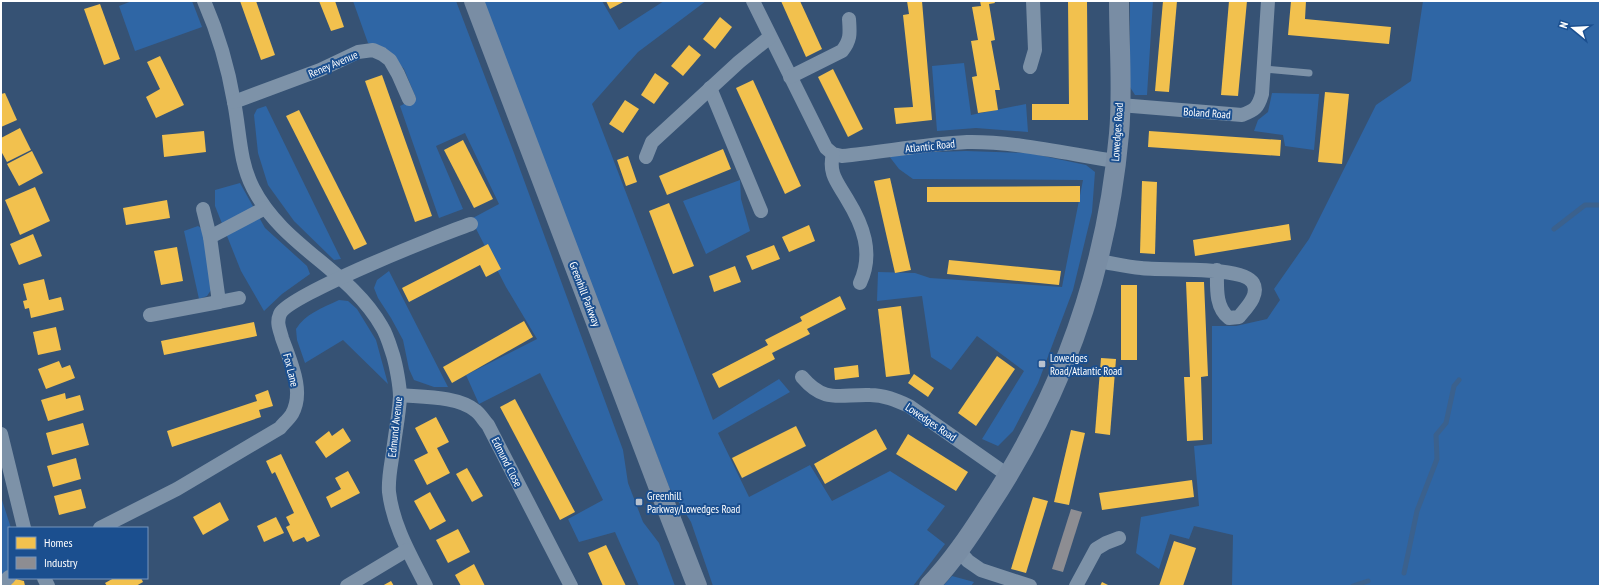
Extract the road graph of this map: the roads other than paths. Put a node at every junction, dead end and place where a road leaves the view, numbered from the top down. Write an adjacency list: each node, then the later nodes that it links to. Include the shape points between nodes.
1 (204, 1): 15 (street, via 226,61)
2 (474, 1): 44 (street, Greenhill Parkway)
3 (753, 1): 8 (street)
4 (1033, 1): 9 (street, via 1035,50)
5 (1119, 1): 16 (street, Lowedges Road)
6 (1268, 1): 10 (street, Boland Road)
7 (849, 19): 12 (street, via 850,35 848,44 842,51)
8 (770, 37): 12 (street); 13 (street)
9 (1030, 67)
10 (1263, 69): 11 (lane); 16 (street, Boland Road, via 1259,105 1252,112 1242,115)
11 (1309, 73)
12 (790, 77): 17 (street, via 826,148)
13 (710, 88): 18 (street, via 652,142); 22 (street)
14 (409, 98): 15 (street, Reney Avenue, via 390,60 373,50 358,52 320,70)
15 (234, 102): 20 (street, via 245,169 253,189)
16 (1120, 105): 19 (street, Lowedges Road)
17 (833, 154): 19 (street, Atlantic Road, via 842,156 968,142 1004,144); 28 (street, via 832,172 853,209 866,240 865,272)
18 (646, 157)
19 (1116, 161): 25 (street, Lowedges Road)
20 (265, 208): 24 (street); 27 (street, via 282,229)
21 (203, 209): 24 (street)
22 (761, 211)
23 (471, 224): 27 (street, Fox Lane)
24 (210, 237): 30 (street)
25 (1098, 261): 26 (street, via 1140,268); 35 (street, Lowedges Road, via 1072,344 1043,410)
26 (1216, 270)
27 (341, 278): 33 (street, Edmund Avenue, via 368,306 383,328 393,356); 37 (street, Fox Lane, via 280,313 278,324 296,379 297,398 292,414 280,428 177,489)
28 (860, 283)
29 (239, 298): 30 (street)
30 (219, 302): 31 (street)
31 (150, 315)
32 (802, 377): 35 (street, Lowedges Road, via 812,388 833,396 871,395 892,398 909,406)
33 (400, 395): 39 (street, Edmund Avenue, via 389,490 395,518); 43 (street, Edmund Close, via 442,399 464,404 476,411 488,425)
34 (1, 434): 36 (street)
35 (1009, 476): 40 (street, Lowedges Road)
36 (24, 527)
37 (102, 527)
38 (1119, 538): 47 (street, via 1096,550)
39 (407, 550): 41 (street); 42 (street, Edmund Avenue)
40 (958, 551): 45 (street, Lowedges Road); 46 (street, via 981,570)
41 (347, 586)
42 (426, 586)
43 (571, 586)
44 (697, 586)
45 (929, 586)
46 (1030, 586)
47 (1076, 586)

